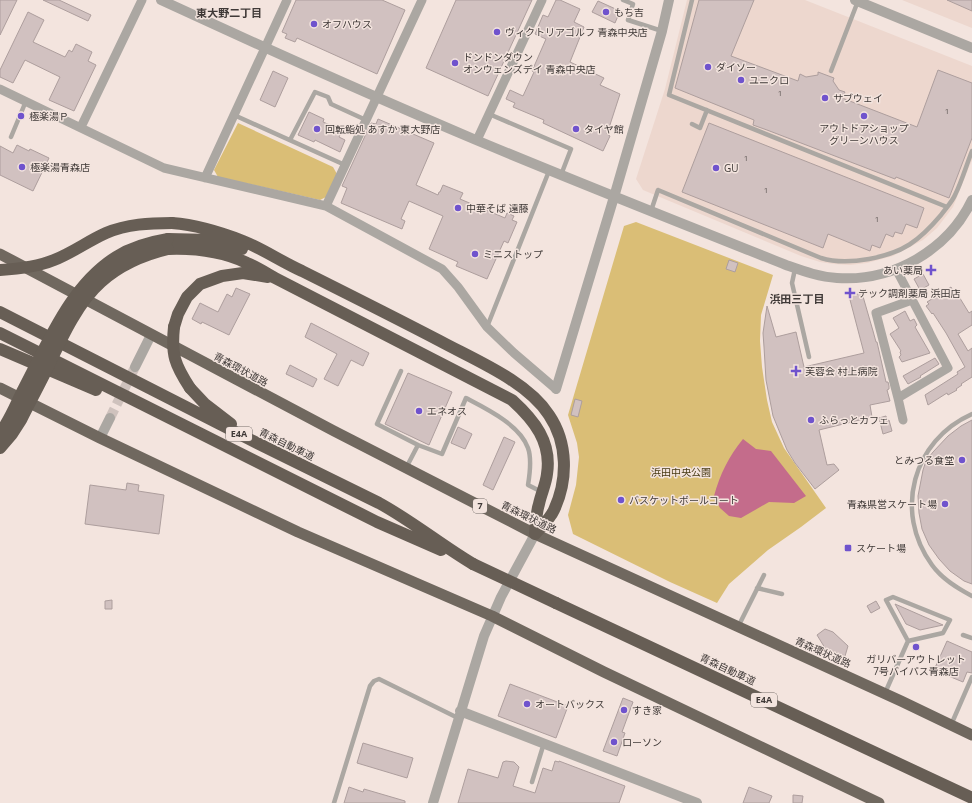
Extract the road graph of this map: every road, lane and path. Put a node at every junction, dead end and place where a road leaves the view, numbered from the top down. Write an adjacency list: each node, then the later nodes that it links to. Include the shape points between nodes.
1 (142, 0): 22 (street)
2 (161, 0): 11 (street)
3 (287, 0): 11 (street)
4 (542, 0): 18 (street)
5 (623, 0): 10 (lane, via 633,4 628,20)
6 (669, 0): 10 (street)
7 (692, 0): 17 (lane, via 669,95)
8 (420, 1): 15 (street)
9 (856, 1): 12 (street); 13 (lane)
10 (662, 31): 31 (street)
11 (265, 48): 15 (street); 19 (street)
12 (972, 48)
13 (831, 71)
14 (0, 89): 16 (street)
15 (376, 97): 20 (street); 25 (street)
16 (26, 101): 22 (street); 23 (lane)
17 (707, 110): 21 (lane, via 700,128); 34 (lane)
18 (489, 114): 25 (street); 29 (lane, via 571,148)
19 (234, 115): 24 (lane); 30 (street)
20 (366, 120): 24 (lane, via 331,104 328,97 315,92); 27 (street)
21 (692, 124)
22 (81, 127): 30 (street, via 164,168)
23 (11, 137)
24 (290, 140): 27 (lane)
25 (477, 140): 28 (street)
26 (972, 152): 34 (lane, via 955,196)
27 (345, 165): 33 (street)
28 (550, 170): 29 (street); 45 (lane)
29 (561, 175): 31 (street)
30 (205, 178): 33 (street)
31 (614, 197): 35 (street); 53 (street)
32 (972, 200): 40 (street, via 955,226 939,243 919,258)
33 (326, 206): 45 (street, via 442,269)
34 (947, 207): 35 (lane, via 927,231 911,244 887,254 852,262 832,262 821,258 658,190)
35 (650, 211): 39 (street)
36 (168, 244): 38 (highway, via 210,240); 42 (highway, via 222,254 248,263); 58 (highway, bridge, via 139,246 116,256 92,276 57,325); 62 (highway, bridge, via 121,267 100,283 81,306 65,331 21,420)
37 (0, 254): 47 (highway, 青森環状道路 / 7)
38 (297, 269): 41 (highway, bridge, via 243,241 193,225 152,223 106,233 54,260 20,269); 66 (highway, via 362,300 492,369 538,400 560,434 564,473 553,512)
39 (796, 269): 40 (street, via 824,277 846,278 872,276); 49 (lane, via 792,283)
40 (896, 269): 43 (street)
41 (0, 270)
42 (275, 278): 60 (highway, bridge, via 243,273 222,276 200,284 187,297 174,327 174,357 178,370 190,388 205,404); 65 (highway, via 512,400 537,427 544,443 547,474)
43 (912, 300): 54 (street, via 876,313); 54 (street, via 948,368)
44 (0, 312): 60 (highway, 青森自動車道 / E4A)
45 (487, 327): 53 (street)
46 (0, 334): 63 (highway, 青森自動車道 / E4A)
47 (151, 335): 50 (street); 64 (highway, 青森環状道路 / 7)
48 (0, 349): 63 (highway)
49 (809, 357)
50 (135, 366)
51 (401, 371): 61 (lane, via 377,424)
52 (0, 388): 59 (highway)
53 (556, 388)
54 (898, 398): 57 (street)
55 (972, 414): 71 (lane, via 948,428 925,455 913,487 911,505 917,537 932,566 958,589)
56 (110, 418): 59 (street)
57 (903, 420)
58 (0, 432)
59 (100, 438): 72 (highway, via 298,532)
60 (249, 439): 67 (highway, 青森自動車道 / E4A, via 386,506)
61 (418, 445): 64 (lane); 65 (lane, via 442,454 466,398 493,413 522,435 528,448 528,485)
62 (0, 448)
63 (236, 452): 67 (highway, 青森自動車道 / E4A, via 377,522)
64 (406, 468): 66 (highway, 青森環状道路 / 7)
65 (542, 492): 66 (highway)
66 (535, 534): 72 (street); 73 (highway, 青森環状道路 / 7)
67 (473, 564): 84 (highway, 青森自動車道 / E4A, bridge)
68 (764, 575): 69 (lane)
69 (758, 588): 70 (lane); 73 (lane)
70 (782, 594)
71 (972, 596)
72 (492, 616): 79 (street); 88 (highway)
73 (738, 627): 78 (highway, 青森環状道路 / 7)
74 (963, 635): 75 (lane)
75 (972, 638)
76 (908, 641): 76 (lane, via 943,633 950,620 893,597 886,600); 78 (lane)
77 (972, 678): 80 (lane)
78 (884, 693): 80 (highway, 青森環状道路 / 7)
79 (459, 714): 82 (street); 85 (lane, via 379,679 374,681 370,686); 86 (street)
80 (950, 725): 81 (highway, 青森環状道路 / 7)
81 (972, 735)
82 (544, 744): 83 (lane); 87 (street)
83 (532, 782)
84 (972, 798)
85 (334, 803)
86 (433, 803)
87 (697, 803)
88 (879, 803)

